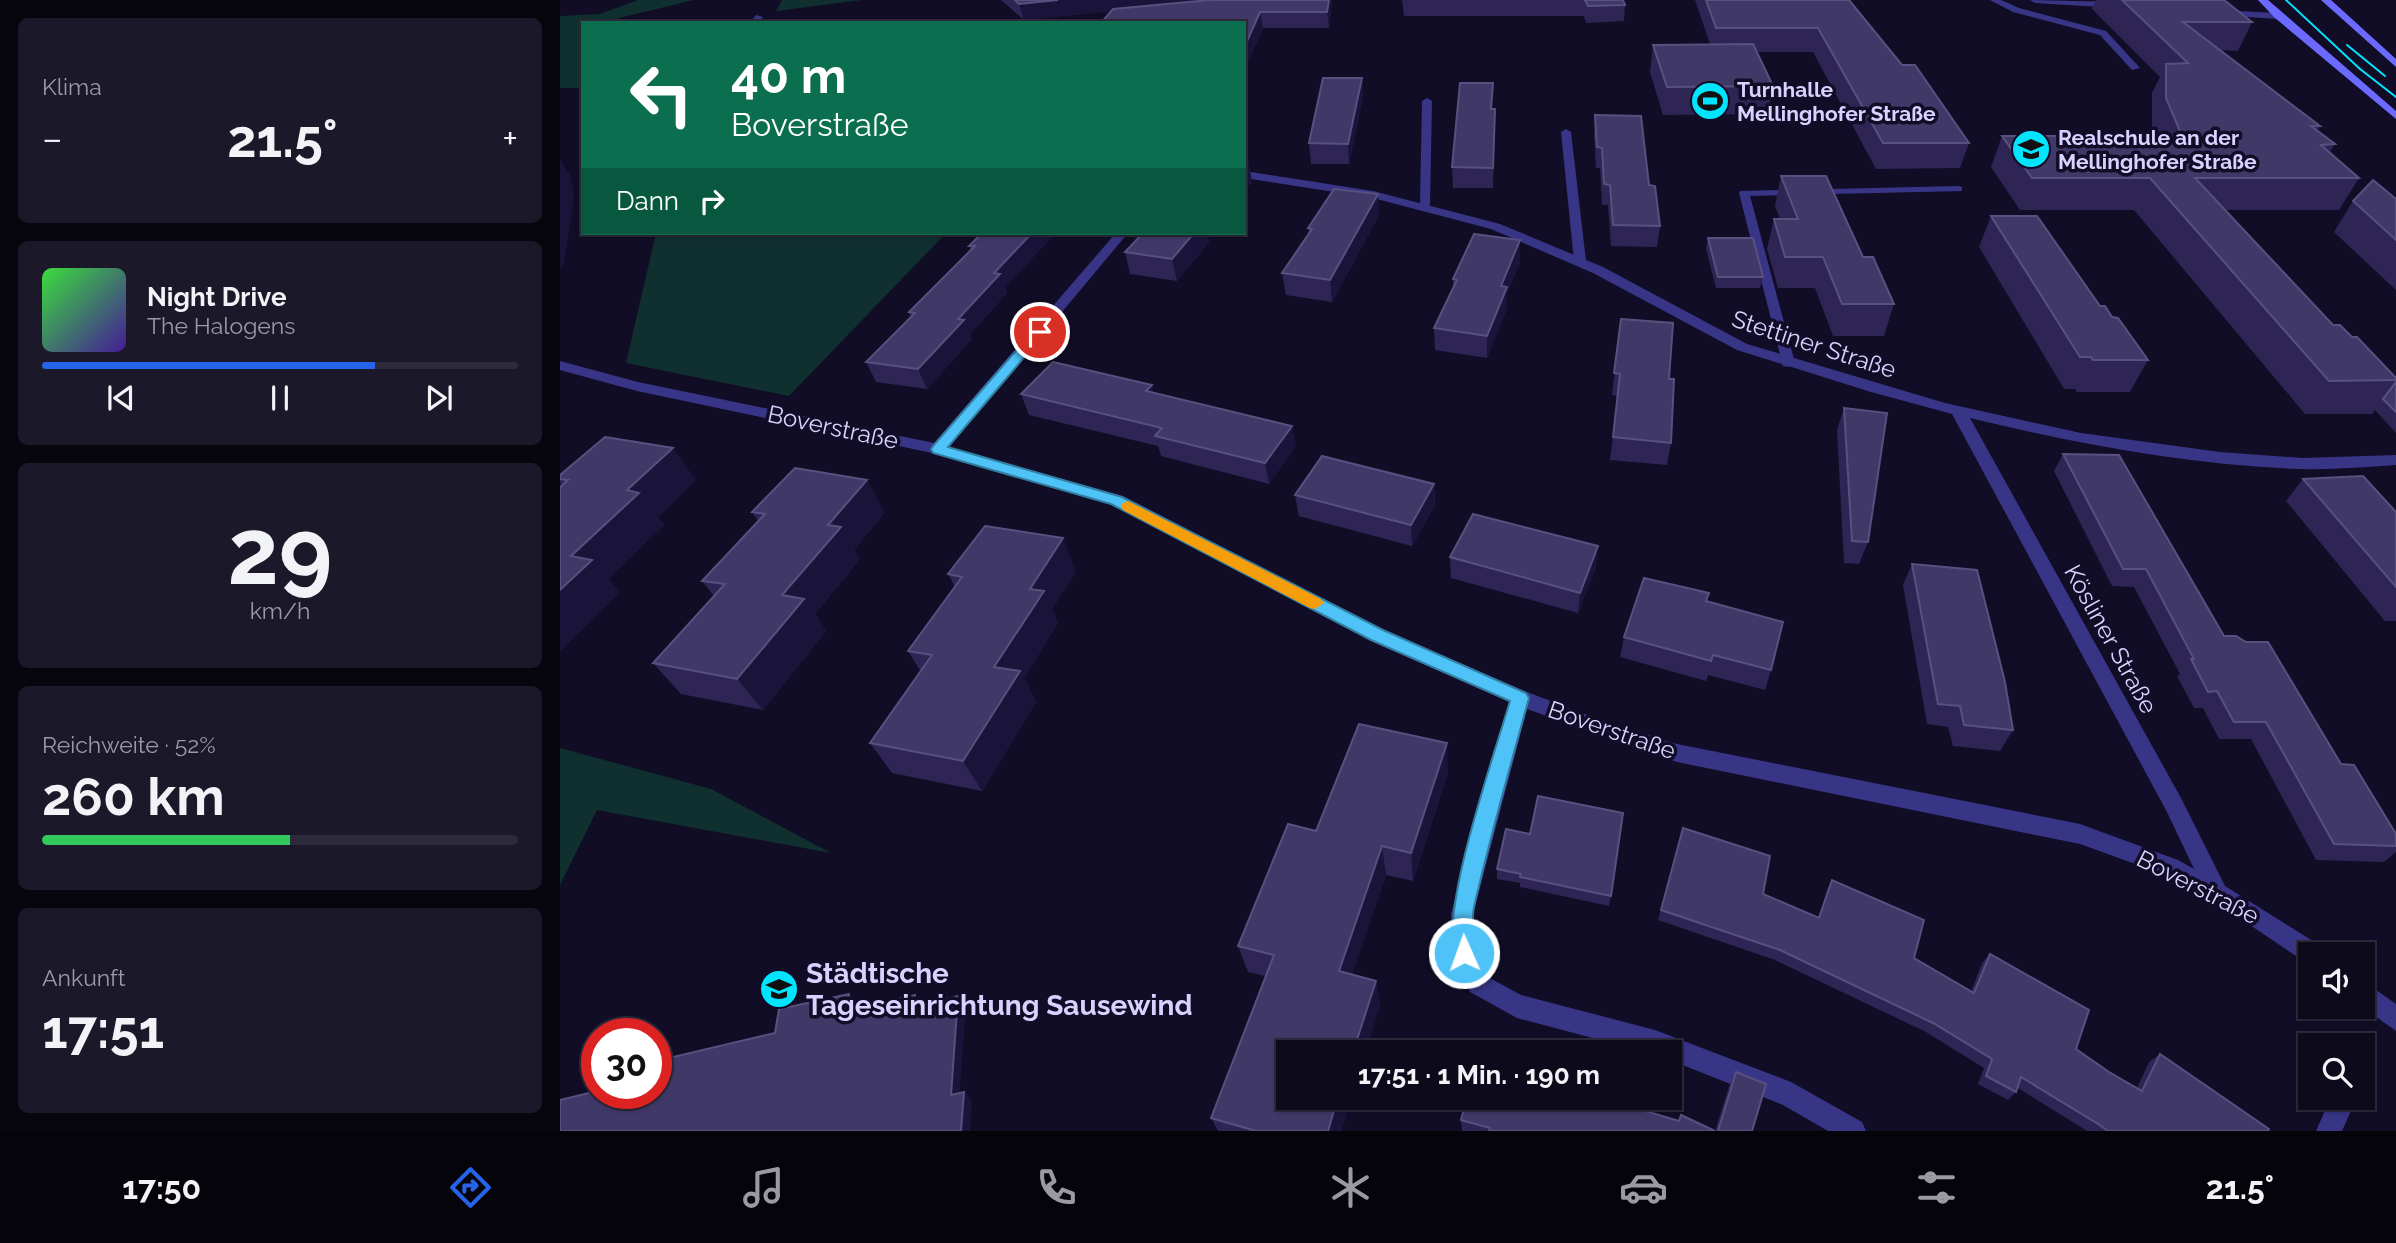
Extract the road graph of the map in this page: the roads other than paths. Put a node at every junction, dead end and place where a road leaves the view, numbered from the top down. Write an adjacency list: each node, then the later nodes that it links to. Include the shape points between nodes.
1 (1994, 0): 9 (lane, via 2103,33)
2 (2035, 0): 5 (street)
3 (2263, 0): 7 (main road)
4 (2326, 0): 8 (main road)
5 (2129, 6)
6 (2208, 11): 7 (street)
7 (2278, 16): 11 (main road)
8 (2396, 64)
9 (2135, 68)
10 (1427, 101): 15 (lane)
11 (2396, 116)
12 (1566, 132): 17 (lane)
13 (1246, 174): 15 (street, Stettiner Straße, via 1380,193)
14 (1958, 189): 18 (lane, via 1744,192)
15 (1425, 205): 17 (street, Stettiner Straße, via 1480,220)
16 (1120, 235): 21 (street)
17 (1580, 261): 18 (street, Stettiner Straße, via 1712,334)
18 (1788, 363): 20 (street, Stettiner Straße)
19 (560, 365): 21 (street, Boverstraße, via 637,386)
20 (1959, 413): 22 (street, Stettiner Straße, via 2190,454 2292,463); 24 (street, Kösliner Straße, via 2174,805)
21 (938, 449): 23 (street, Boverstraße, via 1117,500 1377,635)
22 (2396, 460)
23 (1520, 698): 24 (street, Boverstraße, via 1677,753 2080,834 2170,867); 29 (street, via 1462,914 1464,953 1478,984 1517,1006 1656,1042 1791,1095)
24 (2216, 892): 25 (street, Boverstraße)
25 (2298, 944)
26 (2375, 1002): 27 (street)
27 (2396, 1019)
28 (2338, 1110): 30 (street)
29 (1853, 1131)
30 (2329, 1131)

